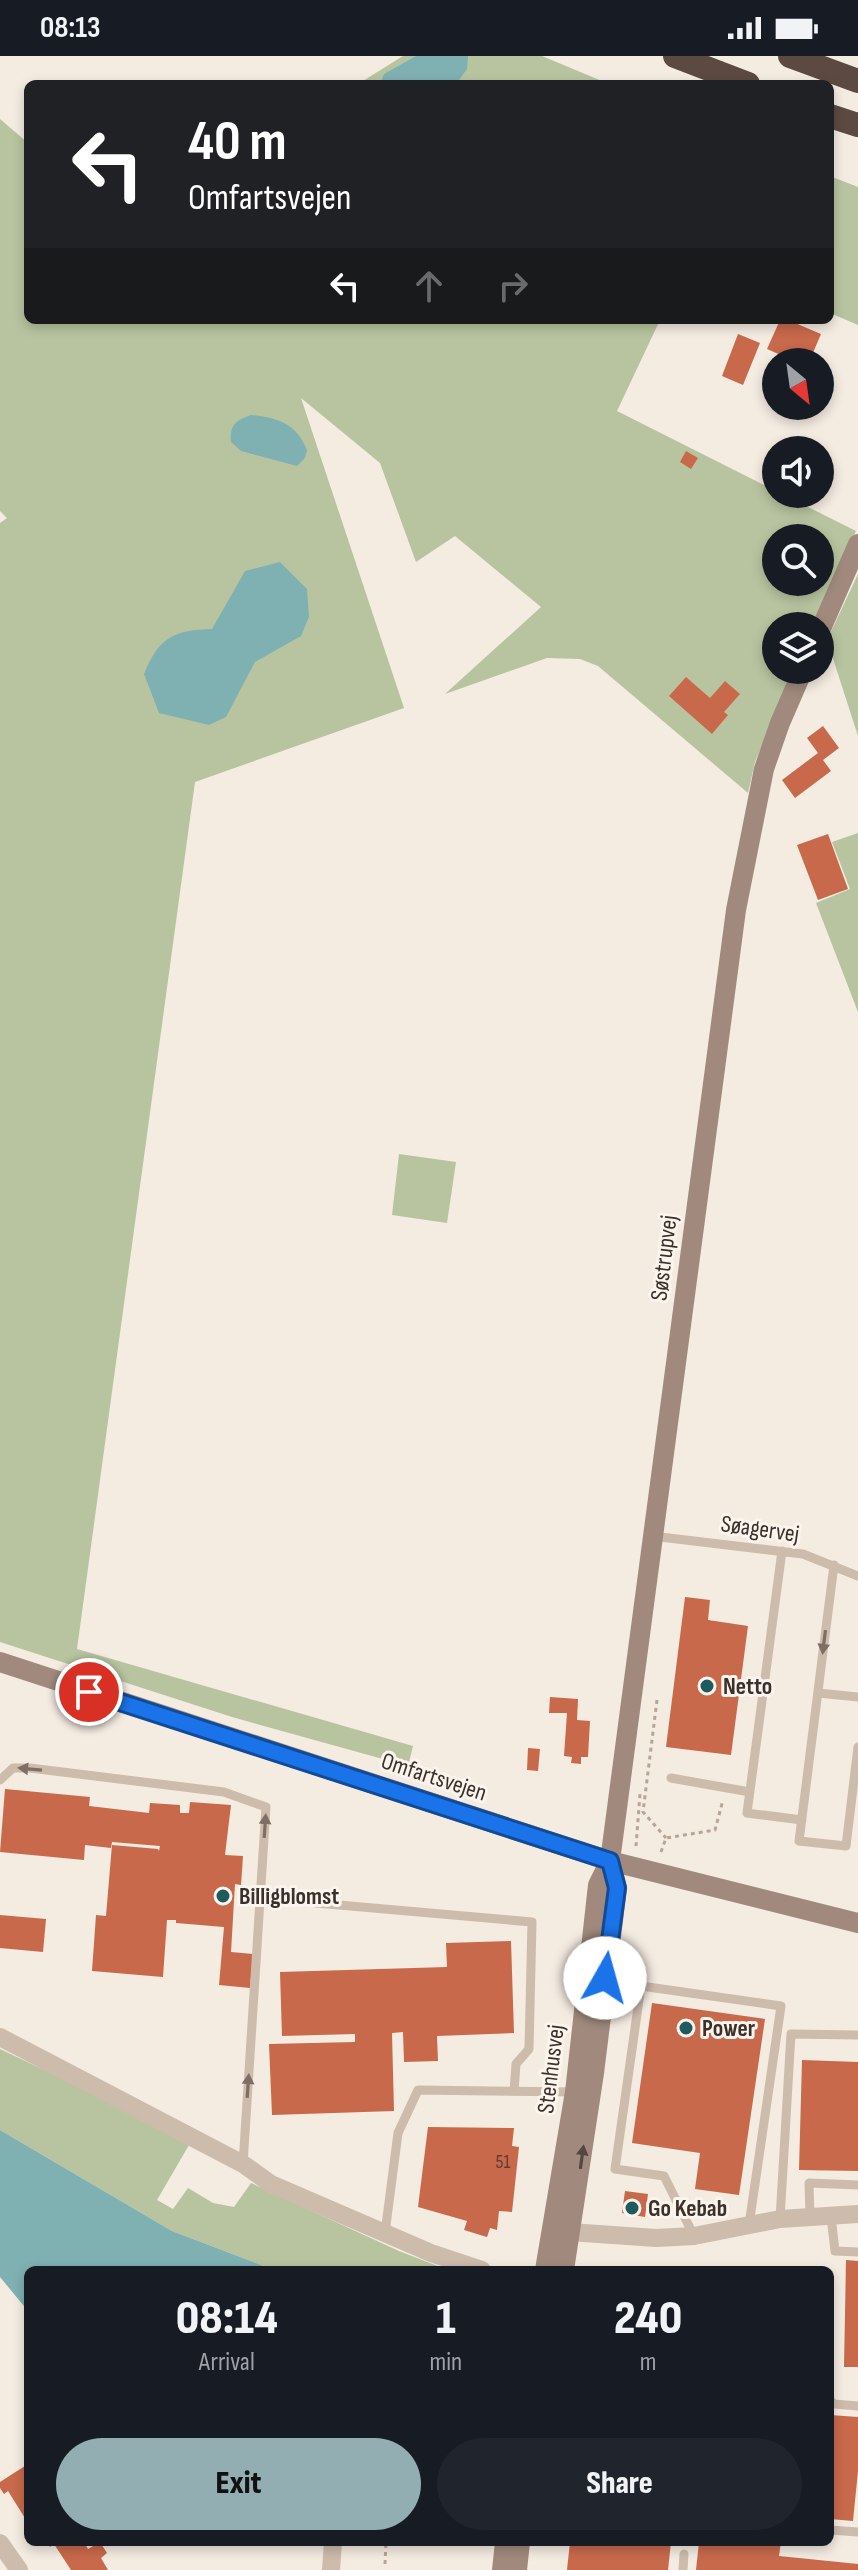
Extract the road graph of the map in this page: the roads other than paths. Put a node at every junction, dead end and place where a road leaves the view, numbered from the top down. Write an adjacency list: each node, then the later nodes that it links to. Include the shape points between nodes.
1 (675, 56): 3 (highway)
2 (790, 56): 4 (highway)
3 (738, 80)
4 (858, 81)
5 (834, 117): 6 (highway)
6 (858, 125)
7 (858, 544): 8 (street)
8 (828, 612)
9 (797, 684): 10 (street, Søstrupvej, via 764,769 736,910)
10 (652, 1536): 11 (lane, Søagervej); 22 (street, Søstrupvej)
11 (782, 1551): 12 (lane, Søagervej); 20 (lane)
12 (834, 1565): 13 (lane, Søagervej); 15 (lane, one-way to 15)
13 (858, 1576)
14 (0, 1662): 22 (street, Omfartsvejen)
15 (818, 1693): 16 (lane); 21 (lane)
16 (858, 1697)
17 (858, 1747): 21 (lane, via 846,1846 799,1841)
18 (671, 1778): 20 (lane)
19 (0, 1780): 29 (lane, one-way to 19, via 266,1807 224,1792 30,1768 13,1768)
20 (750, 1792): 21 (lane, via 747,1813)
21 (802, 1820)
22 (610, 1861): 24 (street, Omfartsvejen); 28 (street, Stenhusvej, via 598,1885)
23 (316, 1903): 27 (lane, via 532,1922 529,2049 516,2064)
24 (858, 1923)
25 (858, 2035): 34 (lane, via 791,2034)
26 (0, 2037): 29 (street)
27 (514, 2091): 28 (lane); 37 (lane, via 418,2090 398,2133)
28 (583, 2093): 36 (street, Stenhusvej)
29 (243, 2164): 37 (street, via 271,2184)
30 (858, 2185): 33 (lane, via 809,2183)
31 (858, 2214): 32 (street)
32 (831, 2216): 33 (street); 39 (lane, via 835,2251)
33 (810, 2217): 34 (street)
34 (780, 2219): 35 (street)
35 (749, 2225): 38 (street); 38 (lane, via 781,2006 641,1986 615,2169 664,2176)
36 (562, 2232): 38 (street); 41 (street, Stenhusvej); 42 (street, Stenhusvej)
37 (385, 2235): 40 (street)
38 (694, 2236)
39 (858, 2252)
40 (471, 2266)
41 (547, 2266)
42 (564, 2266)
43 (834, 2404): 44 (lane)
44 (858, 2406)
45 (834, 2530): 46 (lane)
46 (858, 2532)
47 (0, 2543): 52 (street)
48 (333, 2546): 53 (street)
49 (514, 2546): 54 (street)
50 (515, 2546): 55 (street)
51 (684, 2554): 56 (lane)
52 (19, 2570)
53 (331, 2570)
54 (502, 2570)
55 (520, 2570)
56 (683, 2570)

